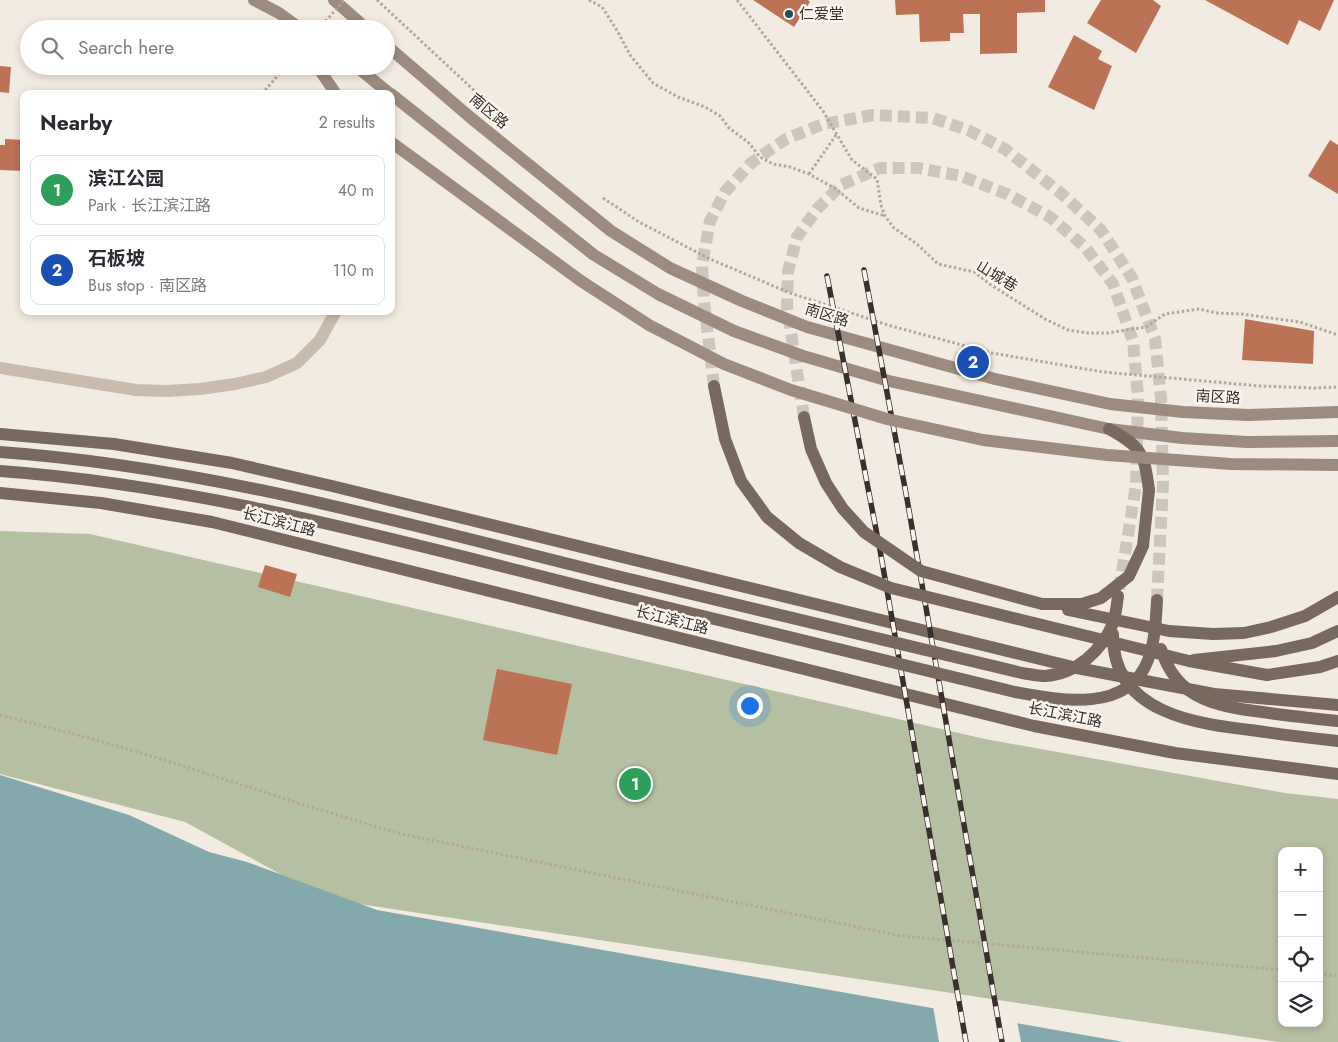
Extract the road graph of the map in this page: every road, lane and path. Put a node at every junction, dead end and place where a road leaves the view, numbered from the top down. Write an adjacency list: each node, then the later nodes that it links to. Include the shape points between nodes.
1 (254, 0): 7 (main road)
2 (334, 0): 11 (main road)
3 (344, 0): 10 (path, bridge)
4 (377, 0): 20 (path)
5 (589, 0): 23 (path, via 602,7 630,55 652,83 720,116 760,157)
6 (737, 0): 21 (path, via 824,111)
7 (279, 13): 8 (main road); 9 (main road)
8 (284, 20)
9 (289, 20)
10 (327, 20)
11 (357, 20)
12 (395, 53): 31 (main road, 南区路, via 611,231 670,268 806,327 995,379 1110,404 1248,415)
13 (278, 75): 16 (path)
14 (322, 75): 17 (main road)
15 (367, 75): 18 (main road)
16 (265, 90)
17 (333, 90)
18 (386, 90)
19 (395, 97): 33 (main road, via 594,255 658,294 734,331 803,356 889,381)
20 (508, 122)
21 (836, 135): 23 (path); 25 (path, via 852,160 877,180)
22 (395, 145): 37 (main road, bridge, via 581,281 649,325 724,364 791,390 887,419 983,440 1107,455 1231,464)
23 (809, 174): 25 (path, via 836,189 859,208)
24 (598, 195): 30 (path, via 639,222 710,259 790,293 891,326 992,353 1103,372 1260,386)
25 (884, 216): 27 (path, 山城巷, via 938,264 974,272 1045,319 1068,330 1106,333 1146,327 1165,314 1199,309 1300,322)
26 (334, 315): 28 (street, via 320,340 297,363 266,377 235,384 200,389 136,390)
27 (1338, 335)
28 (0, 368)
29 (714, 386): 47 (main road, bridge, via 725,439 741,481 767,517 798,543 840,567 892,588)
30 (1338, 387)
31 (1338, 412)
32 (804, 417): 43 (main road, bridge, via 811,449 826,483 843,510 864,532 921,571)
33 (1109, 429): 35 (main road, via 1247,442); 43 (main road, bridge, via 1130,441 1140,452 1146,467 1149,490 1143,546 1129,576 1101,598 1082,604)
34 (0, 434): 50 (main road, via 114,444 232,463 1077,668 1214,694)
35 (1338, 441)
36 (0, 452): 44 (main road, bridge, via 107,463 224,482 1022,673 1045,676 1080,665 1103,642)
37 (1338, 465)
38 (0, 471): 49 (main road, bridge, via 104,482 222,501 324,523 1044,697 1090,700 1110,696)
39 (0, 493): 54 (main road, 长江滨江路, via 101,503 212,522 1034,726 1175,753)
40 (1118, 596): 44 (main road, bridge)
41 (1338, 597): 43 (main road, bridge, via 1305,616 1270,627 1244,633 1213,634 1169,631)
42 (1158, 600): 45 (main road, bridge)
43 (1042, 604)
44 (1114, 622): 49 (main road, bridge, via 1116,661)
45 (1155, 628): 49 (main road, bridge, via 1147,662); 52 (main road, bridge, via 1171,670 1193,694 1228,708)
46 (1338, 631): 47 (main road, bridge, via 1312,643 1276,651)
47 (1189, 661): 48 (main road, bridge, via 1267,675)
48 (1338, 661)
49 (1130, 686): 53 (main road, bridge, via 1161,710 1192,722)
50 (1338, 705)
51 (0, 715): 55 (path, via 171,762 401,834 901,936)
52 (1338, 722)
53 (1338, 741)
54 (1338, 774)
55 (1278, 970)
56 (1323, 974): 57 (path)
57 (1338, 976)

